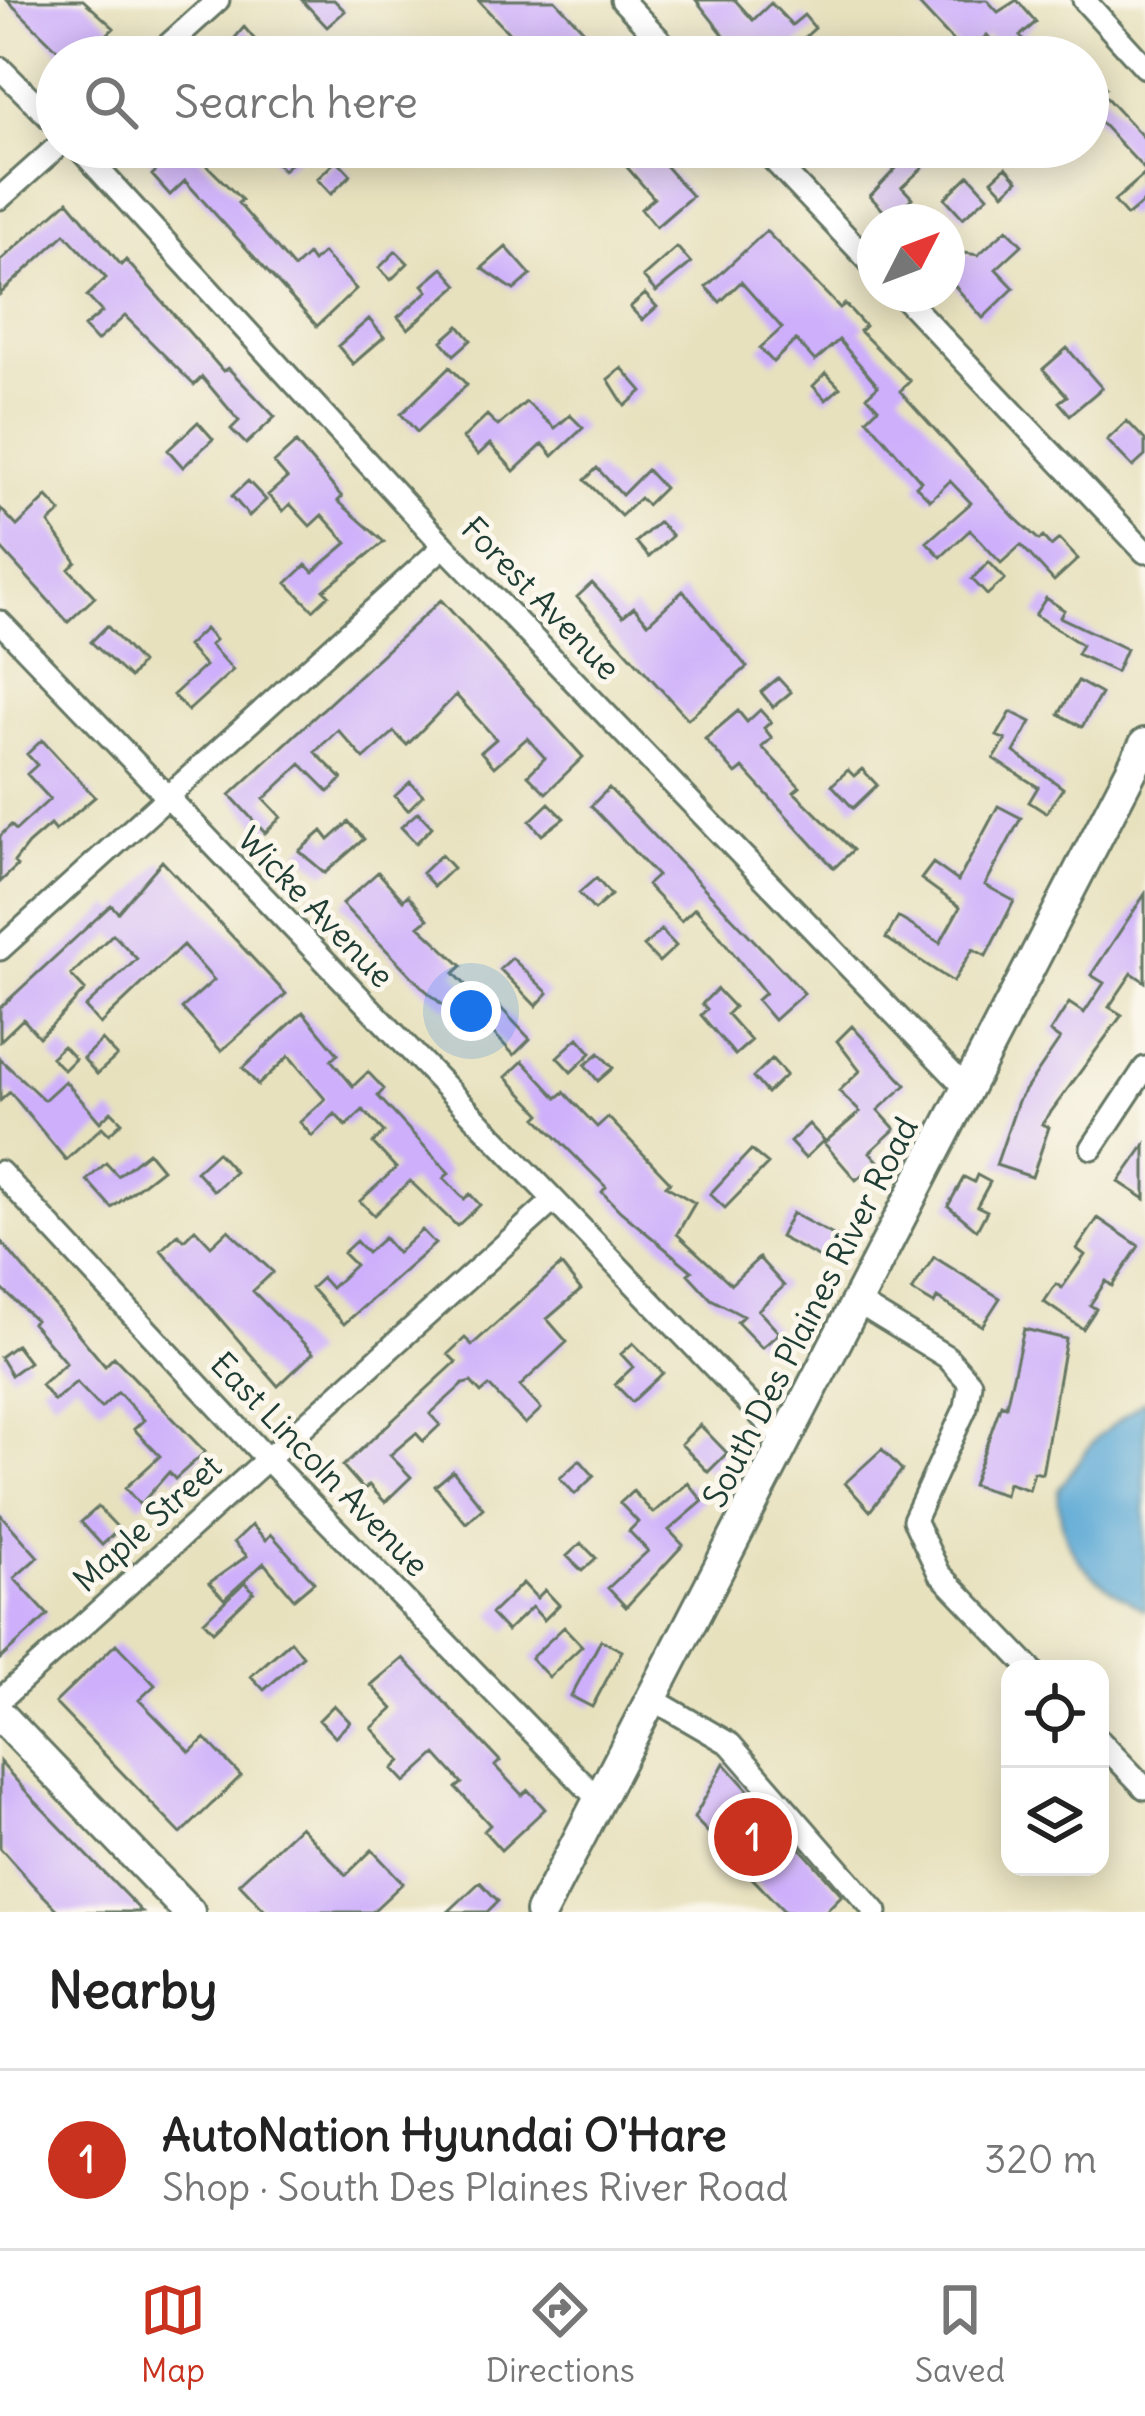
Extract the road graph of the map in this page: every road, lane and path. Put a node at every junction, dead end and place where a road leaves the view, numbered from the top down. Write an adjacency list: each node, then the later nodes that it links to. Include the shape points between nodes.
1 (218, 0): 4 (street)
2 (622, 0): 5 (street)
3 (1084, 0): 6 (street)
4 (178, 36)
5 (656, 36)
6 (1145, 67)
7 (0, 68): 8 (street)
8 (36, 104)
9 (36, 166): 12 (street)
10 (97, 168): 15 (street, Forest Avenue)
11 (781, 168): 13 (street)
12 (0, 198)
13 (857, 248)
14 (918, 312): 16 (street)
15 (444, 545): 19 (street); 22 (street, Forest Avenue)
16 (1145, 552)
17 (0, 622): 19 (street, Wicke Avenue)
18 (1145, 745): 22 (main road, South Des Plaines River Road)
19 (166, 796): 20 (street); 25 (street, Wicke Avenue)
20 (0, 949)
21 (1145, 1068): 23 (street)
22 (965, 1087): 26 (main road, South Des Plaines River Road)
23 (1092, 1148)
24 (0, 1172): 28 (street, East Lincoln Avenue)
25 (552, 1202): 27 (street, Wicke Avenue); 28 (street, Maple Street)
26 (857, 1302): 27 (main road, South Des Plaines River Road); 29 (street, via 947,1357 970,1383 914,1520 939,1573)
27 (786, 1442): 30 (main road, South Des Plaines River Road)
28 (267, 1459): 31 (street, Maple Street); 35 (street, East Lincoln Avenue)
29 (1022, 1660)
30 (650, 1697): 35 (main road, South Des Plaines River Road); 38 (street, via 730,1744)
31 (0, 1700)
32 (0, 1715): 36 (main road)
33 (1109, 1750): 34 (street)
34 (1145, 1788)
35 (596, 1797): 37 (main road, South Des Plaines River Road)
36 (182, 1910)
37 (541, 1912)
38 (876, 1912)

